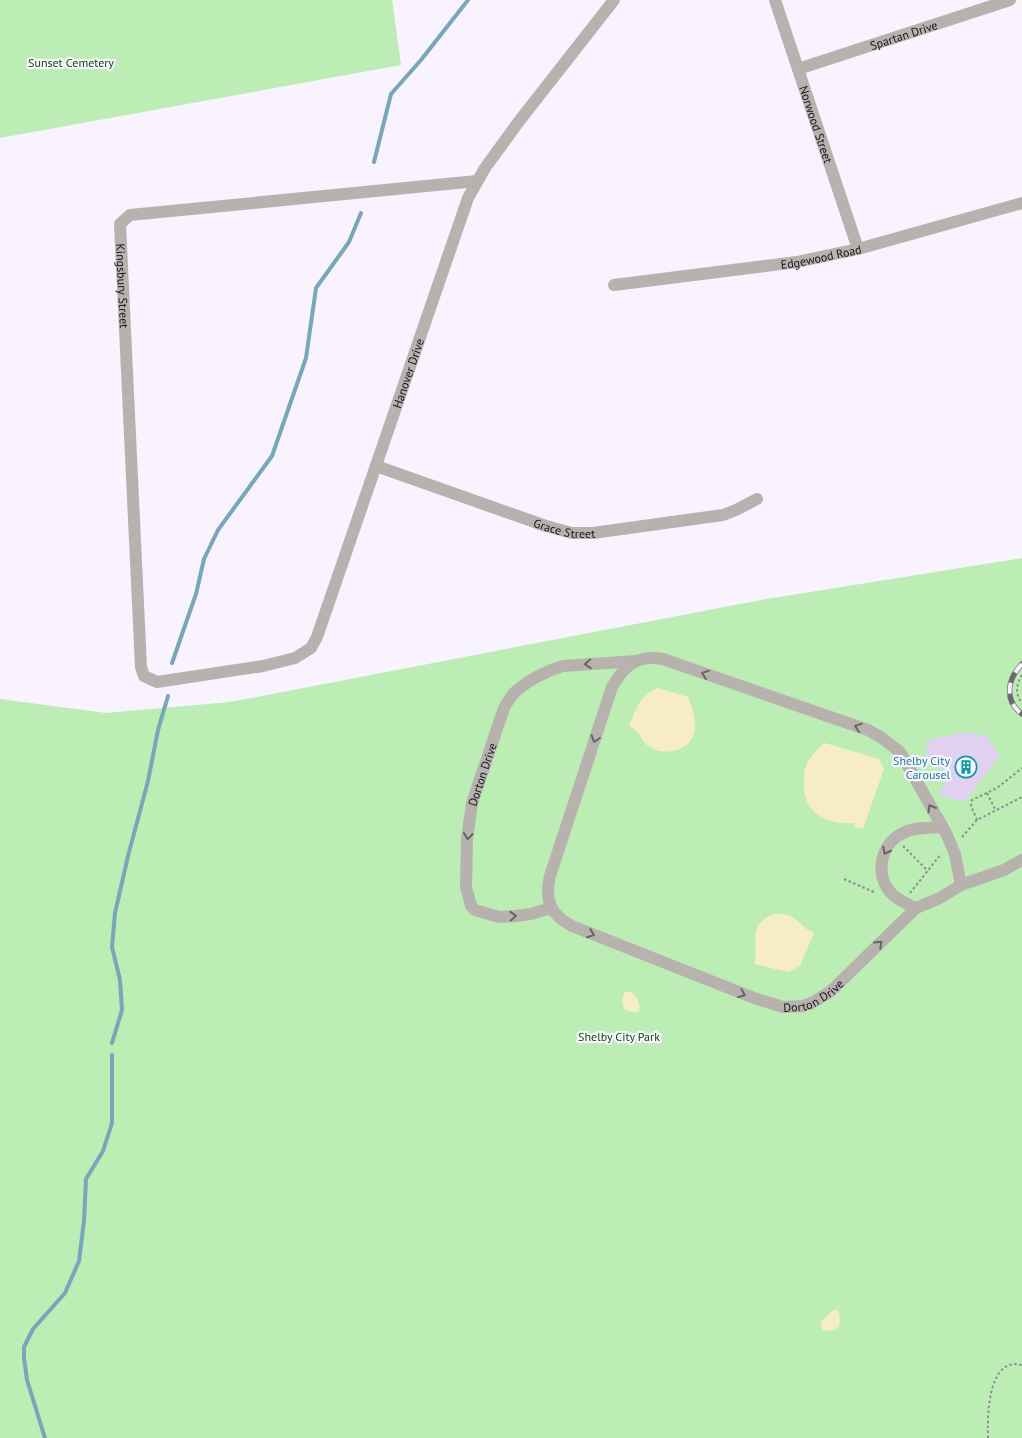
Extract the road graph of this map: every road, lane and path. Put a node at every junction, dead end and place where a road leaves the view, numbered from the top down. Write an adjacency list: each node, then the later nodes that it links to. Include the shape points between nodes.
1 (614, 0): 5 (street, Hanover Drive, via 520,120)
2 (775, 0): 4 (street, Norwood Street)
3 (1010, 0): 4 (street, Spartan Drive)
4 (798, 69): 7 (street, Norwood Street)
5 (477, 181): 9 (street, Hanover Drive, via 448,254); 13 (street, Kingsbury Street, via 130,215 120,224 141,667 144,676 157,682)
6 (1022, 203): 7 (street, Edgewood Road)
7 (858, 249): 8 (street, Edgewood Road, via 797,262)
8 (614, 285)
9 (376, 466): 10 (street, Grace Street, via 572,533 723,515); 13 (street, Hanover Drive, via 311,648 295,658 263,666)
10 (757, 499)
11 (636, 661): 20 (street, Dorton Drive, one-way to 11, via 900,752 868,730 663,659 654,657); 29 (street, one-way to 29, via 625,669 612,687 550,876 548,893); 29 (street, Dorton Drive, one-way to 29, via 557,668 527,683 512,695 504,708 472,803 466,887 475,910 499,916 531,914)
12 (1022, 675): 14 (path, via 1017,686)
13 (175, 679)
14 (1022, 703)
15 (1022, 768): 16 (path)
16 (988, 793): 18 (path); 19 (path, via 971,802)
17 (1022, 797): 18 (path)
18 (996, 811): 19 (path)
19 (977, 820): 21 (path)
20 (943, 827): 22 (street, via 912,829); 27 (street, Dorton Drive, via 955,854)
21 (962, 837)
22 (896, 838): 25 (path); 28 (street, one-way to 28, via 885,851 882,869 885,885 891,893)
23 (946, 848): 25 (path)
24 (1022, 860): 27 (street, Dorton Drive)
25 (928, 871): 28 (path)
26 (844, 879): 28 (path, via 881,895)
27 (961, 885): 30 (street, Dorton Drive)
28 (903, 898): 30 (street)
29 (551, 908): 30 (street, Dorton Drive, one-way to 30, via 563,922 572,926 754,998 792,1008 812,1003 832,990)
30 (916, 908)
31 (1022, 1365): 32 (path, via 1007,1365 1000,1371 989,1403)
32 (988, 1438)

